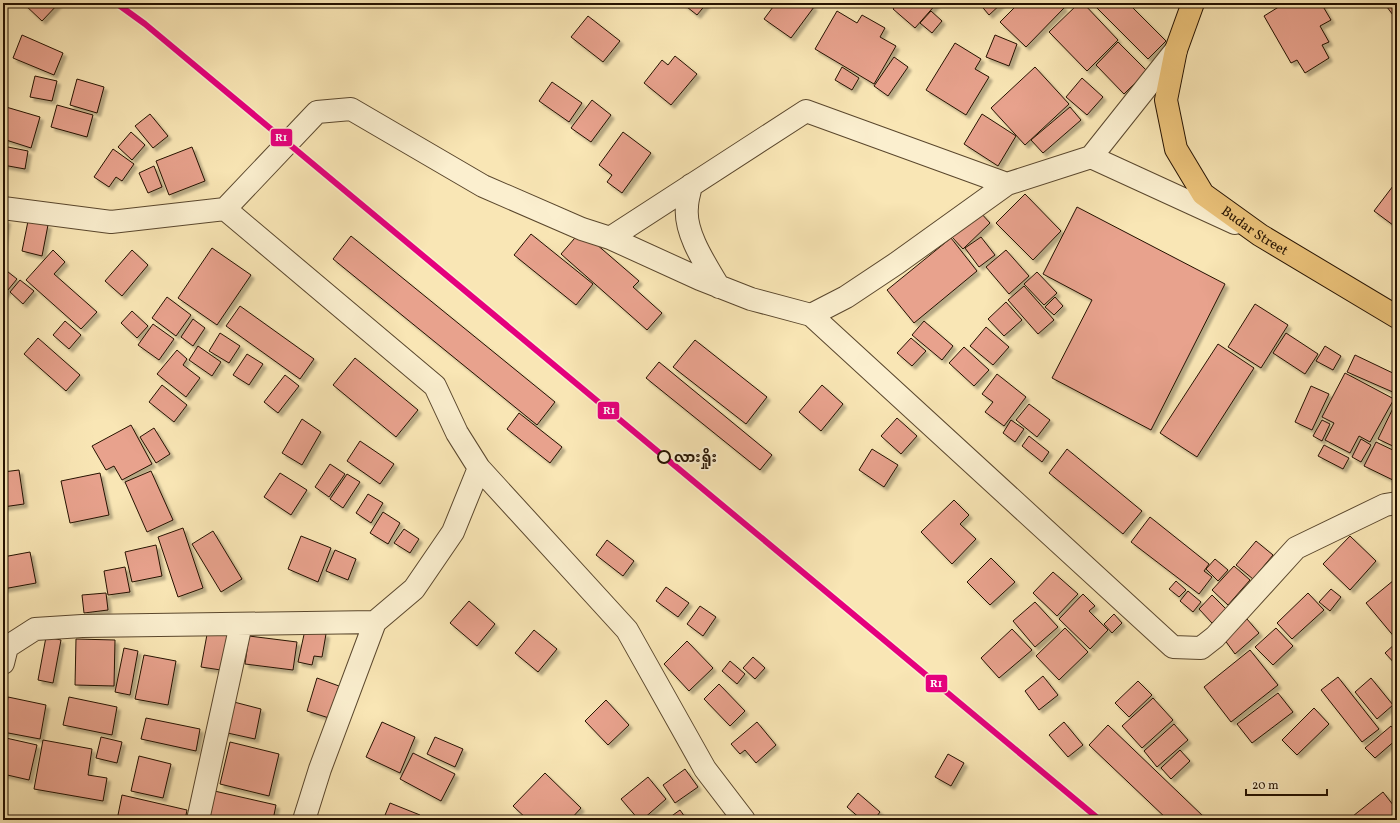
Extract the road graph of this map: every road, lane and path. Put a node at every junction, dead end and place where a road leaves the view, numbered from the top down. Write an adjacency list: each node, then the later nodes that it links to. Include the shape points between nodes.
1 (1194, 3): 2 (main road)
2 (1176, 50): 3 (street); 8 (main road, Budar Street, via 1166,100 1176,149 1203,194)
3 (1091, 157): 4 (street); 8 (street)
4 (1006, 184): 5 (street, via 806,111); 11 (street, via 859,288)
5 (691, 185): 9 (street); 10 (street, via 686,208 689,228 700,256)
6 (3, 208): 7 (street, via 111,222)
7 (225, 209): 9 (street, via 317,112 351,109 483,186 582,229); 13 (street, via 435,386)
8 (1260, 235): 12 (main road, Budar Street)
9 (610, 238): 10 (street)
10 (719, 287): 11 (street, via 751,299)
11 (811, 315): 14 (street, via 1173,647 1201,648 1215,637 1296,548 1384,505)
12 (1397, 317)
13 (479, 468): 15 (street, via 453,532 414,589); 20 (street, via 627,630 705,769)
14 (1397, 503)
15 (375, 622): 16 (street); 19 (street, via 320,769)
16 (241, 624): 17 (street, via 35,628 7,647); 18 (street)
17 (3, 663)
18 (198, 820)
19 (304, 820)
20 (744, 820)

